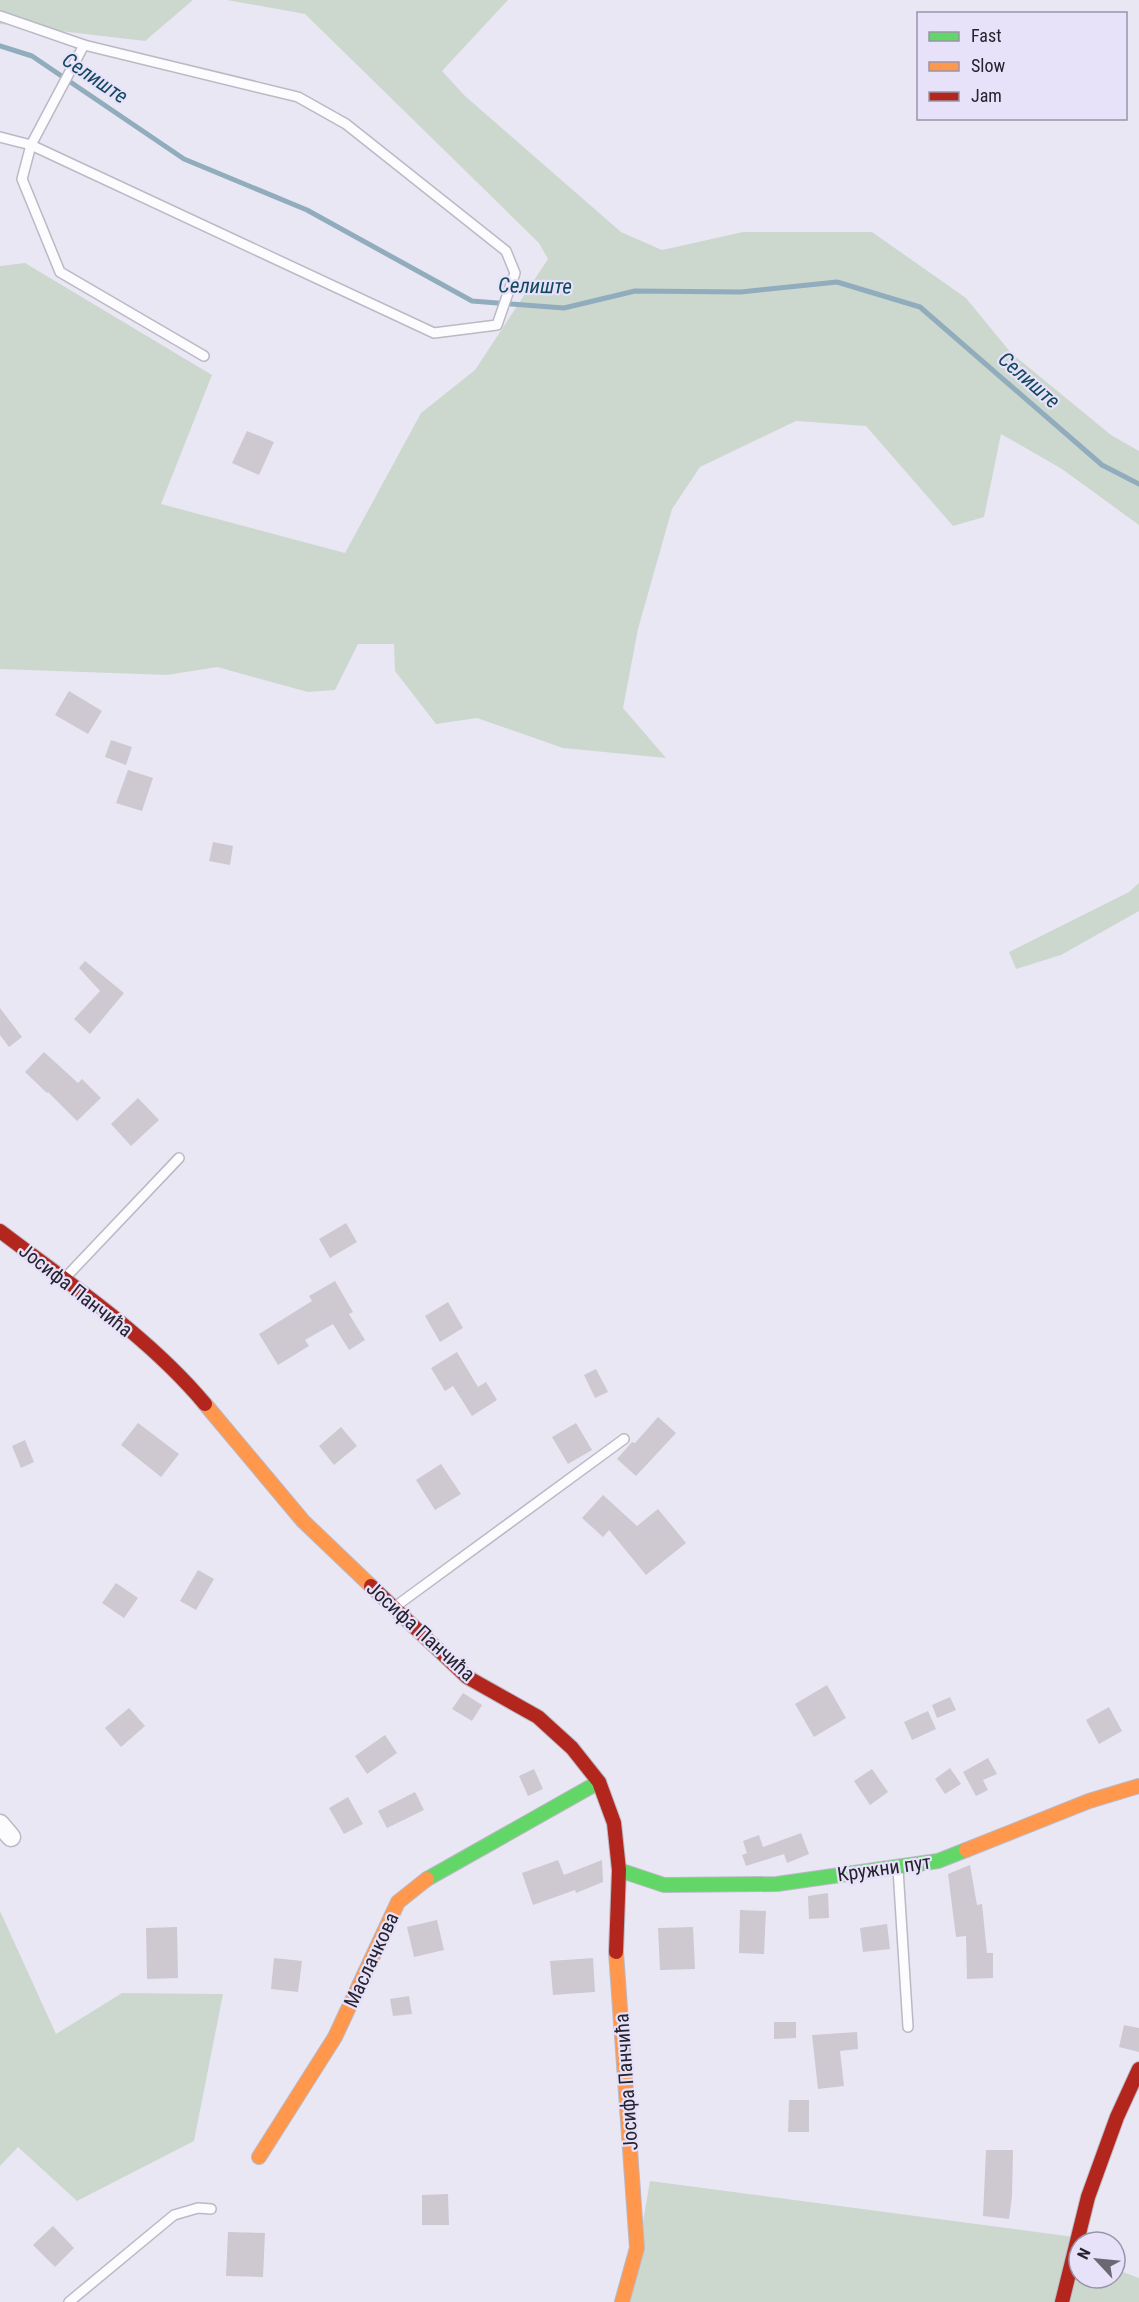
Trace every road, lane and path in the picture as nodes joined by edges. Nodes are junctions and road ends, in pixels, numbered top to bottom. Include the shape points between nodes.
1 (0, 16) edge
2 (84, 45) junction
3 (0, 138) edge
4 (31, 145) junction
5 (204, 356) dead end
6 (179, 1158) dead end
7 (0, 1231) edge
8 (63, 1280) junction
9 (624, 1439) dead end
10 (394, 1607) junction
11 (599, 1782) junction
12 (1139, 1786) edge
13 (898, 1866) junction
14 (619, 1870) junction
15 (908, 2027) dead end
16 (1139, 2069) edge
17 (259, 2157) dead end
18 (211, 2209) dead end
19 (69, 2302) edge
20 (622, 2302) edge
21 (1062, 2302) edge

1 - 2 lane
2 - 4 lane
2 - 4 lane via 298,97 346,124 506,251 515,273 497,325 434,333
3 - 4 lane
4 - 5 lane via 22,179 60,272
6 - 8 lane
7 - 8 street, Јосифа Панчића
8 - 10 street, Јосифа Панчића via 122,1324 190,1386 303,1521
9 - 10 lane
10 - 11 street, Јосифа Панчића via 467,1677 538,1717 572,1748
11 - 14 street, Јосифа Панчића via 614,1823
11 - 17 street, Маслачкова via 421,1883 398,1902 335,2037
12 - 13 street, Кружни пут via 1089,1801 938,1861
13 - 14 street, Кружни пут via 777,1884 664,1885
13 - 15 lane
14 - 20 street, Јосифа Панчића via 616,1953 637,2248
16 - 21 street via 1088,2197
18 - 19 lane via 198,2208 174,2215

